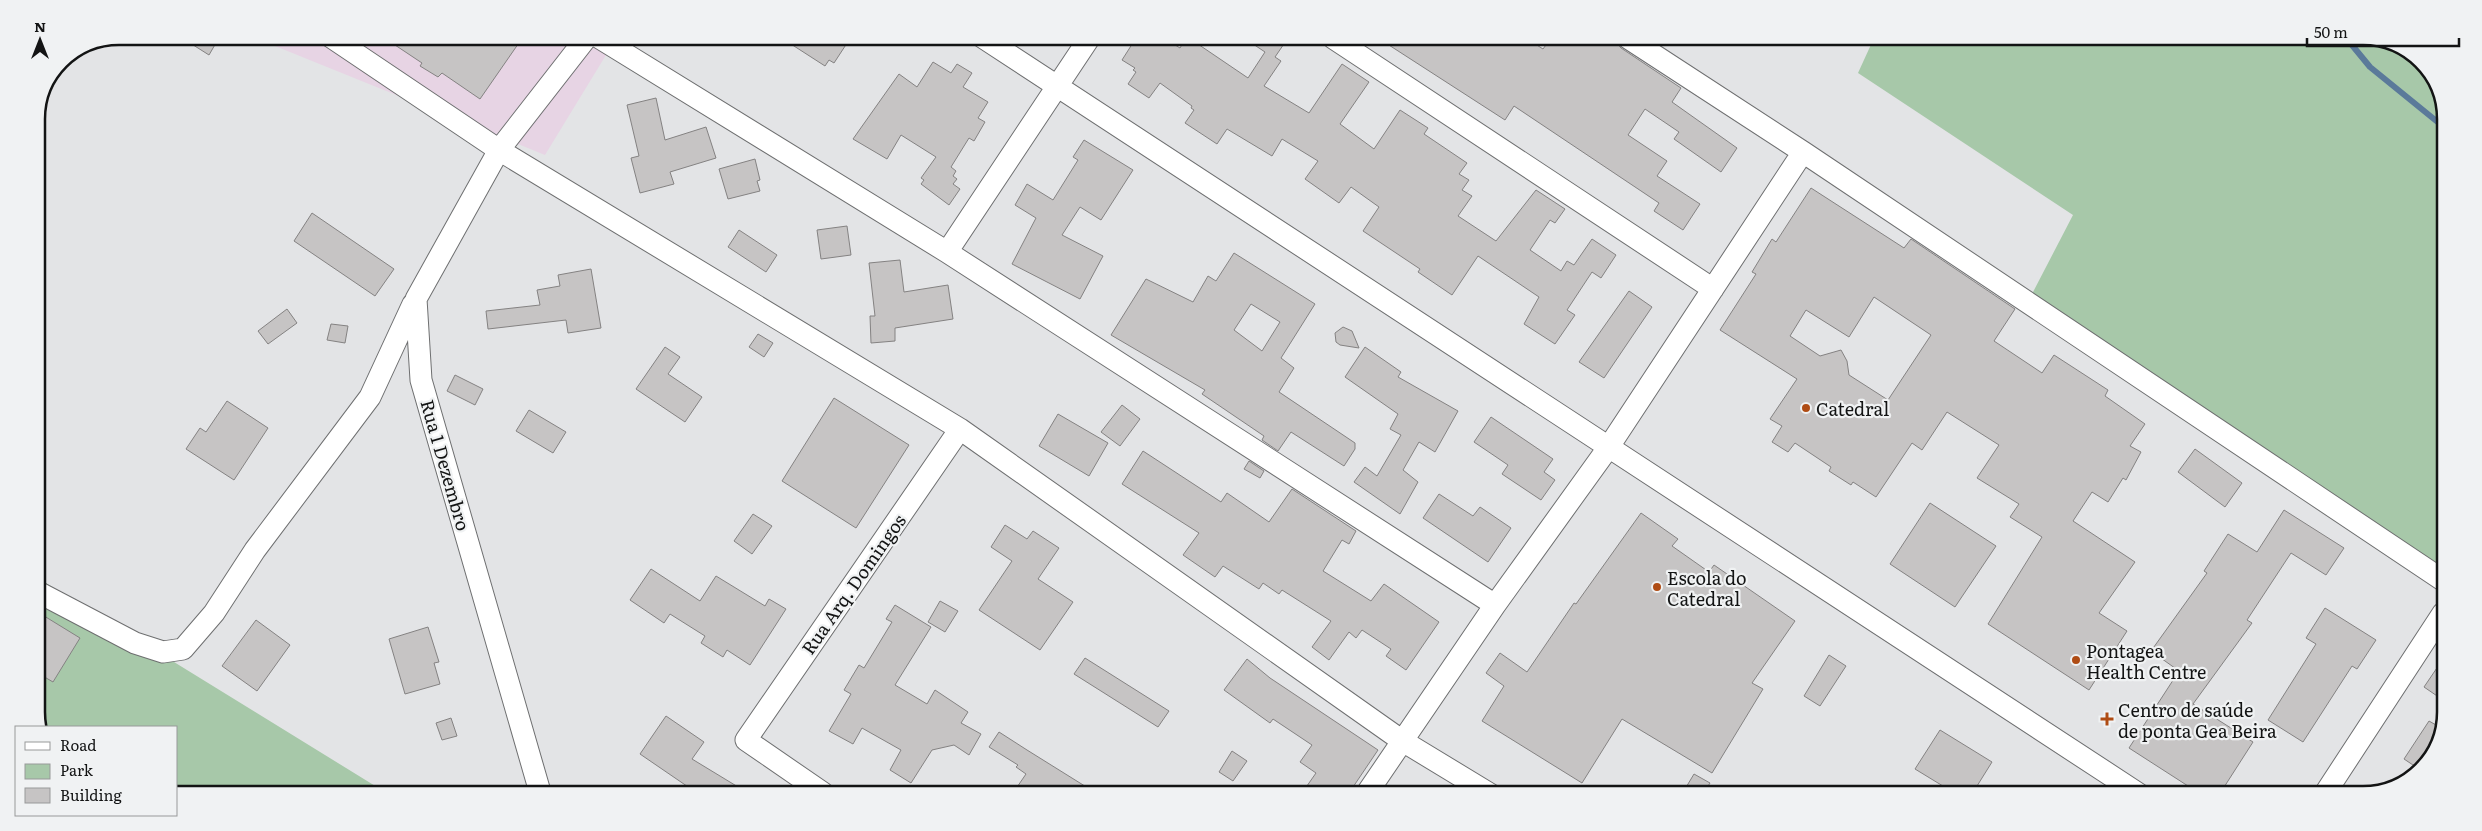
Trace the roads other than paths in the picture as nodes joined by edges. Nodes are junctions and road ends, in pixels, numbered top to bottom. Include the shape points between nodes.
1 (344, 45) edge
2 (581, 45) edge
3 (611, 45) edge
4 (995, 45) edge
5 (1085, 45) edge
6 (1343, 45) edge
7 (1639, 45) edge
8 (1059, 86) junction
9 (499, 150) junction
10 (1804, 152) junction
11 (947, 252) junction
12 (1713, 289) junction
13 (416, 299) junction
14 (960, 429) junction
15 (1608, 448) junction
16 (2437, 576) edge
17 (45, 596) edge
18 (1495, 605) junction
19 (2437, 622) edge
20 (1401, 740) junction
21 (538, 786) edge
22 (813, 786) edge
23 (1372, 786) edge
24 (1477, 786) edge
25 (2127, 786) edge
26 (2330, 786) edge

1 - 9 street
2 - 9 street
3 - 11 street
4 - 8 street
5 - 8 street
6 - 12 street
7 - 10 street
8 - 11 street
8 - 15 street
9 - 13 street
9 - 14 street
10 - 12 street
10 - 16 street
11 - 18 street
12 - 15 street
13 - 17 street via 370,397 255,550 214,613 182,649 163,652 135,643
13 - 21 street, Rua 1 Dezembro via 421,380
14 - 20 street
14 - 22 street, Rua Arq. Domingos via 746,740
15 - 18 street
15 - 25 street
18 - 20 street
19 - 26 street
20 - 23 street
20 - 24 street

